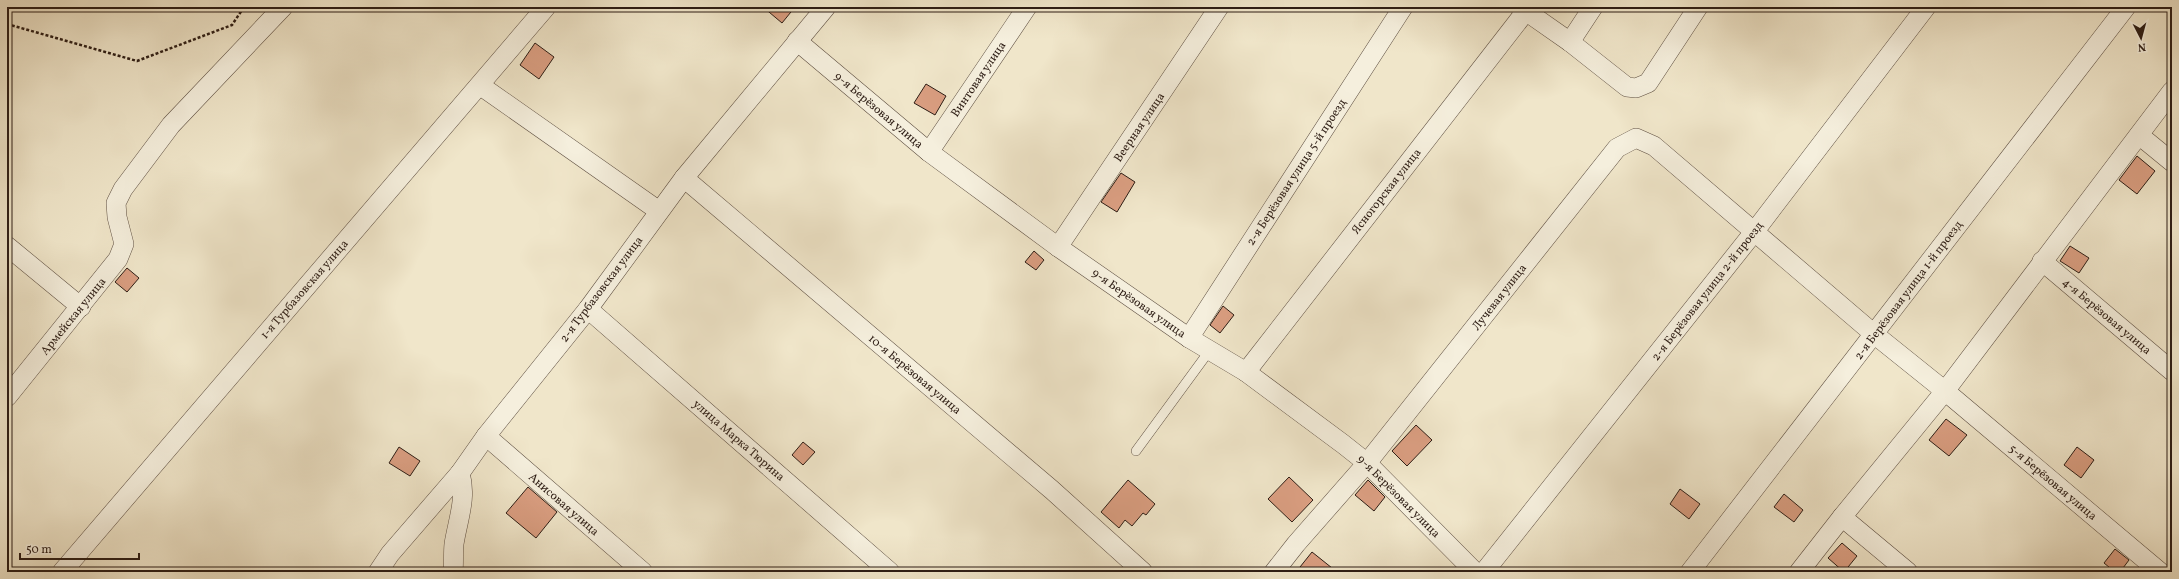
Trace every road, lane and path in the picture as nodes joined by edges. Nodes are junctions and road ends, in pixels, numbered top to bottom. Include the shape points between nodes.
1 (244, 7) edge
2 (283, 7) edge
3 (546, 7) edge
4 (826, 7) edge
5 (1027, 7) edge
6 (1219, 7) edge
7 (1403, 7) edge
8 (1593, 7) edge
9 (1698, 7) edge
10 (1926, 7) edge
11 (2126, 7) edge
12 (1523, 9) edge
13 (7, 24) edge
14 (797, 41) junction
15 (1570, 42) junction
16 (481, 86) junction
17 (2172, 91) edge
18 (2139, 135) junction
19 (1636, 138) joint
20 (929, 152) junction
21 (2172, 162) edge
22 (684, 178) junction
23 (659, 211) junction
24 (1754, 232) junction
25 (7, 246) edge
26 (1058, 247) junction
27 (2042, 262) junction
28 (81, 307) junction
29 (588, 309) junction
30 (1874, 334) junction
31 (1189, 338) junction
32 (1210, 350) junction
33 (2172, 371) edge
34 (1246, 372) junction
35 (1945, 391) junction
36 (7, 397) edge
37 (486, 436) junction
38 (1136, 451) dead end
39 (1367, 463) junction
40 (460, 473) junction
41 (1842, 517) junction
42 (62, 572) edge
43 (378, 572) edge
44 (453, 572) edge
45 (643, 572) edge
46 (890, 572) edge
47 (1143, 572) edge
48 (1274, 572) edge
49 (1475, 572) edge
50 (1484, 572) edge
51 (1690, 572) edge
52 (1799, 572) edge
53 (1908, 572) edge
54 (2160, 572) edge

1 - 13 path via 232,25 137,61
2 - 28 street, Армейская улица via 171,125 123,189 116,203 124,244 118,259
3 - 16 street, 1-я Турбазовская улица
4 - 14 street, 2-я Турбазовская улица
5 - 20 street, Винтовая улица
6 - 26 street, Веерная улица
7 - 31 street, 2-я Берёзовая улица 5-й проезд
8 - 15 street
9 - 15 street via 1648,82 1636,88 1627,87
10 - 24 street, 2-я Берёзовая улица 2-й проезд
11 - 30 street, 2-я Берёзовая улица 1-й проезд
12 - 15 street
12 - 34 street, Ясногорская улица
14 - 20 street, 9-я Берёзовая улица
14 - 22 street, 2-я Турбазовская улица
16 - 23 street
16 - 42 street, 1-я Турбазовская улица
17 - 18 street
18 - 21 street
18 - 27 street
19 - 24 street, 5-я Берёзовая улица via 1654,146
19 - 39 street, Лучевая улица via 1617,148
20 - 26 street, 9-я Берёзовая улица
22 - 23 street, 2-я Турбазовская улица
22 - 47 street, 10-я Берёзовая улица via 1052,490
23 - 29 street, 2-я Турбазовская улица
24 - 30 street, 5-я Берёзовая улица
24 - 50 street, 2-я Берёзовая улица 2-й проезд
25 - 28 street
26 - 31 street, 9-я Берёзовая улица
27 - 33 street, 4-я Берёзовая улица
27 - 35 street
28 - 36 street, Армейская улица
29 - 37 street, 2-я Турбазовская улица
29 - 46 street, улица Марка Тюрина
30 - 35 street, 5-я Берёзовая улица
30 - 51 street, 2-я Берёзовая улица 1-й проезд
31 - 32 street, 9-я Берёзовая улица
32 - 34 street, 9-я Берёзовая улица
32 - 38 lane
34 - 39 street, 9-я Берёзовая улица
35 - 41 street
35 - 54 street, 5-я Берёзовая улица
37 - 40 street, 2-я Турбазовская улица
37 - 45 street, Анисовая улица
39 - 48 street, Лучевая улица
39 - 49 street, 9-я Берёзовая улица
40 - 43 street, 2-я Турбазовская улица via 390,554
40 - 44 street via 464,499 454,544
41 - 52 street
41 - 53 street

